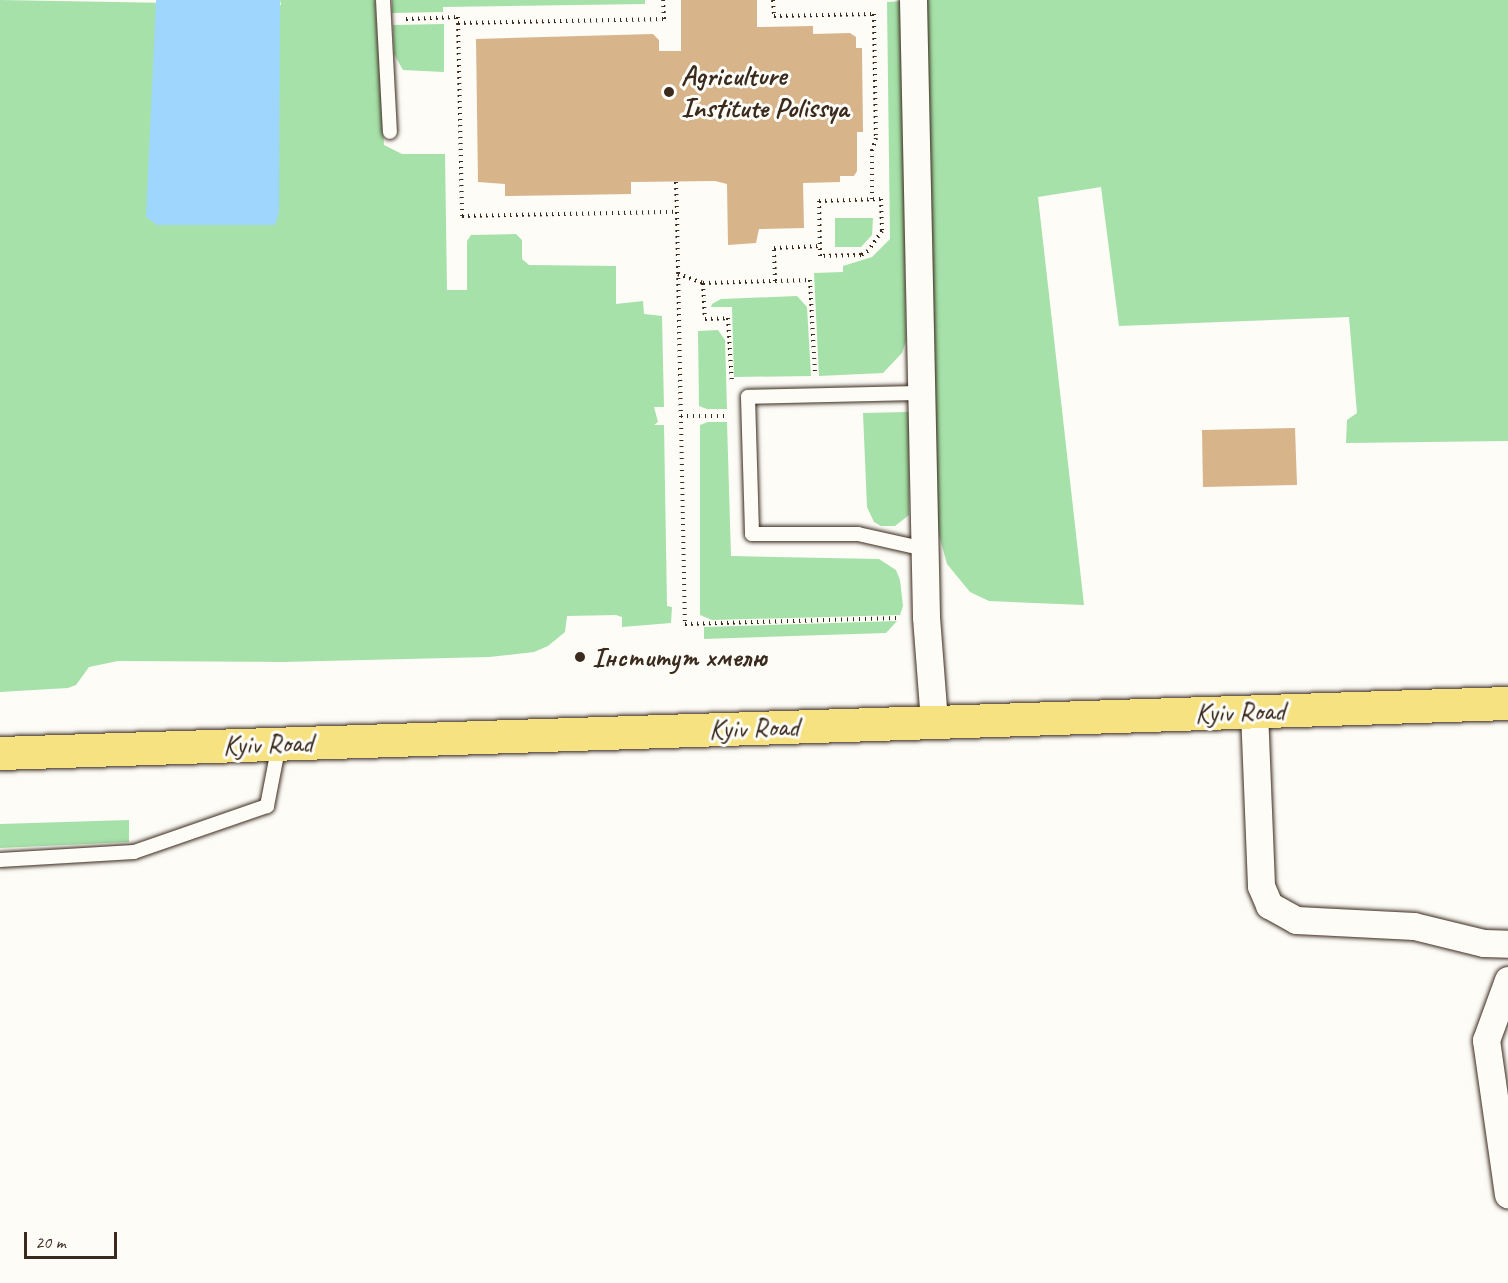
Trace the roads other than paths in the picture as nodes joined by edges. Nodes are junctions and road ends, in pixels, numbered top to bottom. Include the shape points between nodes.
1 (383, 0) edge
2 (913, 0) edge
3 (390, 132) dead end
4 (921, 393) junction
5 (925, 549) junction
6 (1507, 698) edge
7 (1254, 711) junction
8 (934, 722) junction
9 (279, 744) junction
10 (0, 753) edge
11 (0, 860) edge
12 (1508, 944) edge
13 (1508, 980) edge
14 (1508, 1194) edge

1 - 3 lane
2 - 4 street
4 - 5 street
4 - 5 lane via 748,397 752,534 858,534
5 - 8 street
6 - 7 main road, Kyiv Road
7 - 8 main road, Kyiv Road
7 - 12 street via 1261,886 1269,905 1296,920 1414,926 1484,943
8 - 9 main road, Kyiv Road
9 - 10 main road, Kyiv Road
9 - 11 lane via 267,806 134,852
13 - 14 street via 1486,1040

